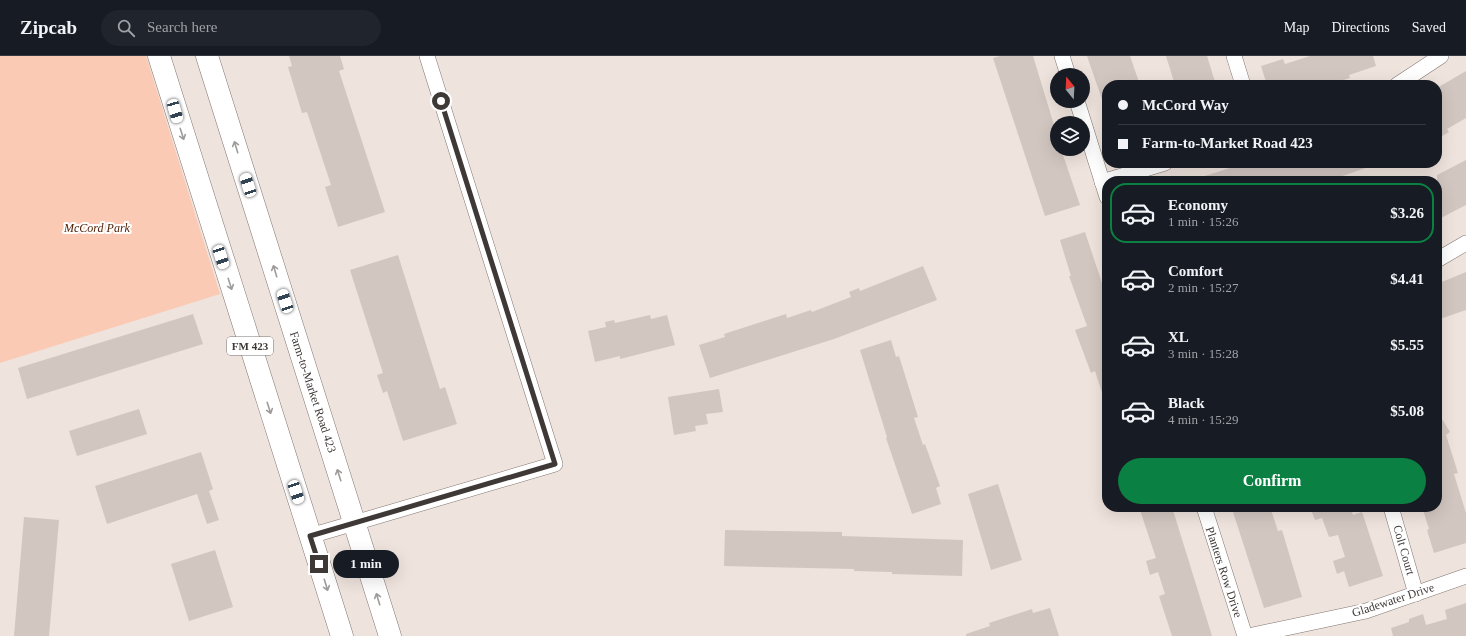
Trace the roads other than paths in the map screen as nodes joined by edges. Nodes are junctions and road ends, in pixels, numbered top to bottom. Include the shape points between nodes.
1 (159, 56) edge
2 (207, 56) edge
3 (427, 56) edge
4 (1062, 56) edge
5 (1234, 56) edge
6 (1441, 56) edge
7 (1066, 68) edge
8 (1241, 80) edge
9 (1405, 80) edge
10 (1078, 108) edge
11 (1148, 168) edge
12 (1122, 176) edge
13 (1102, 182) edge
14 (1466, 243) edge
15 (1442, 257) edge
16 (1206, 512) edge
17 (1392, 512) edge
18 (354, 523) junction
19 (310, 536) junction
20 (1466, 576) edge
21 (1416, 594) junction
22 (342, 636) edge
23 (390, 636) edge
24 (1245, 636) edge
25 (1248, 636) edge

1 -> 19 main road, FM 423
18 -> 2 main road, Farm-to-Market Road 423
3 - 18 street via 555,464
4 - 7 street
5 - 8 street
6 - 9 street
10 - 13 street
11 - 12 street
14 - 15 street
16 - 24 street, Planters Row Drive
17 - 21 street, Colt Court
18 - 19 street
23 -> 18 main road, Farm-to-Market Road 423
19 -> 22 main road, FM 423
20 - 21 street, Gladewater Drive
21 - 25 street, Gladewater Drive via 1366,611

